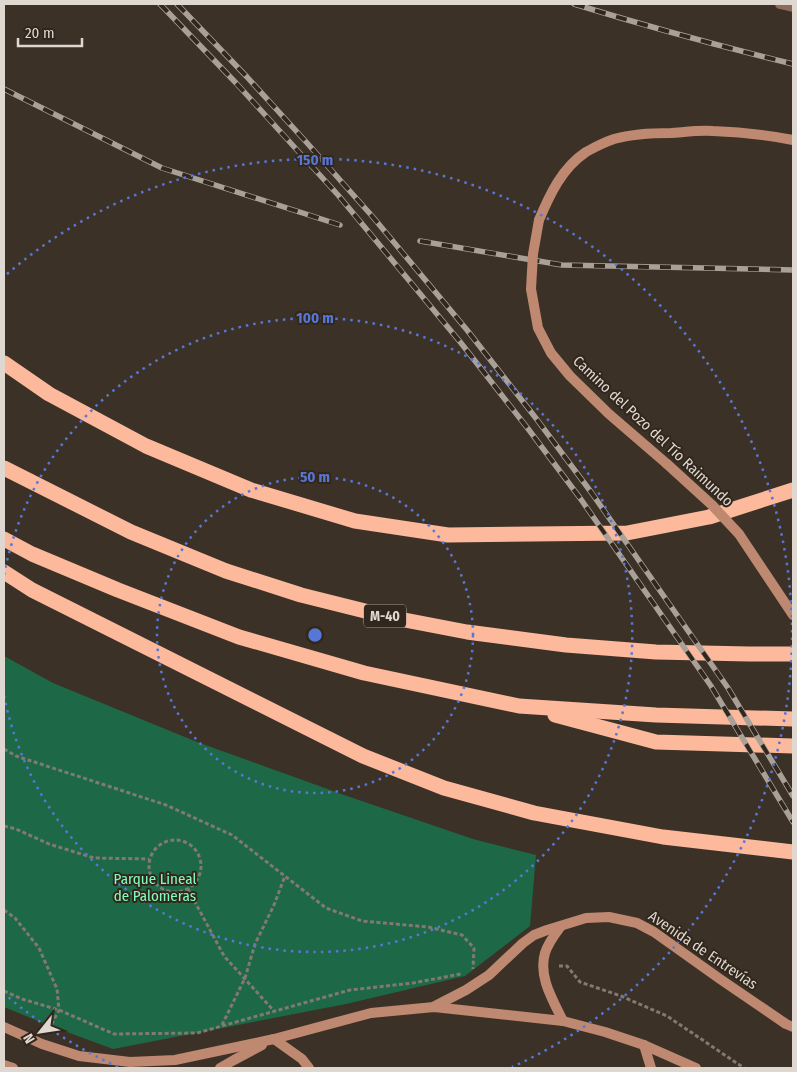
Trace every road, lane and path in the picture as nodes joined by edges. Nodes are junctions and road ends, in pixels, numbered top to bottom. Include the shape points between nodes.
1 (780, 4) edge
2 (793, 7) edge
3 (793, 140) edge
4 (4, 363) edge
5 (4, 468) edge
6 (793, 490) edge
7 (4, 539) edge
8 (4, 572) edge
9 (793, 615) edge
10 (793, 654) edge
11 (519, 706) junction
12 (793, 719) edge
13 (793, 746) edge
14 (4, 750) edge
15 (4, 826) edge
16 (793, 852) edge
17 (149, 859) junction
18 (285, 876) junction
19 (188, 889) junction
20 (4, 910) edge
21 (561, 926) junction
22 (472, 972) dead end
23 (244, 978) junction
24 (4, 991) edge
25 (434, 1006) junction
26 (59, 1010) junction
27 (274, 1011) dead end
28 (563, 1021) junction
29 (222, 1026) dead end
30 (4, 1027) edge
31 (793, 1027) edge
32 (46, 1037) dead end
33 (274, 1039) junction
34 (644, 1045) junction
35 (4, 1065) edge
36 (13, 1068) edge
37 (220, 1068) edge
38 (309, 1068) edge
39 (651, 1068) edge
40 (696, 1068) edge

1 - 2 lane
3 - 9 main road, Camino del Pozo del Tío Raimundo, bridge via 712,131 650,134 600,144 572,163 548,198 539,220 531,288 538,328 551,353 603,408 712,505 739,534
4 - 6 highway via 49,394 146,446 250,490 354,521 448,535 627,533 709,517
5 - 10 highway, M-40 via 131,532 226,571 301,595 389,617 467,632 566,645 656,652
7 - 11 highway via 118,590 239,637 364,673
8 - 16 highway via 32,590 362,756 444,788 534,813 663,837
11 - 12 highway
11 - 13 highway via 656,742
14 - 18 path via 166,805 232,835
15 - 17 path via 94,858
17 - 19 path via 150,877 162,889 180,892
17 - 19 path via 158,845 166,841 183,841 191,845 200,859 201,868 199,876
18 - 22 path via 326,908 362,921 428,927 462,934 474,948
18 - 23 path
19 - 23 path via 224,956
20 - 26 path via 15,918 39,948 57,989
21 - 25 main road, Avenida de Entrevías via 534,935 489,975
21 - 28 main road via 545,952 543,965 544,978
21 - 31 main road, Avenida de Entrevías via 586,918 609,917 636,923
23 - 27 path
23 - 29 path
24 - 26 path
25 - 28 main road
25 - 33 main road via 371,1013
26 - 32 path
28 - 34 main road
30 - 33 main road via 79,1056 130,1062 176,1060
33 - 37 main road
33 - 38 main road
34 - 39 main road
34 - 40 main road
35 - 36 main road

